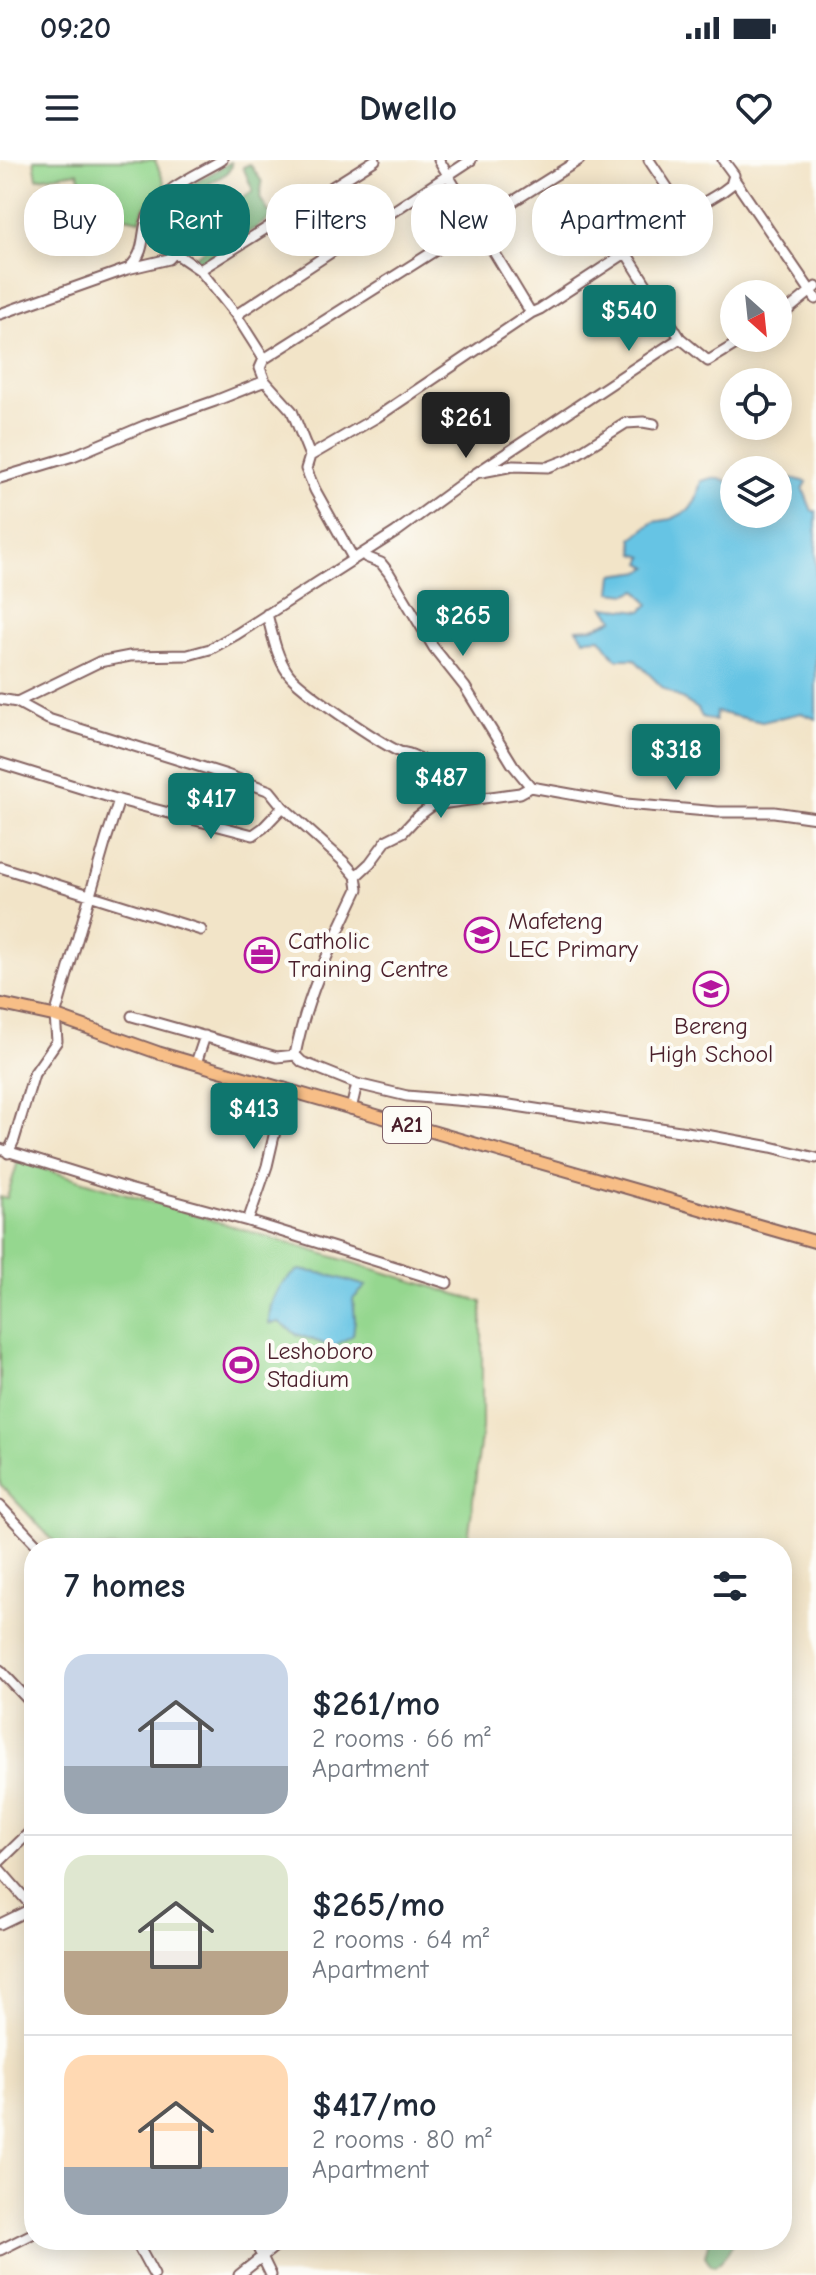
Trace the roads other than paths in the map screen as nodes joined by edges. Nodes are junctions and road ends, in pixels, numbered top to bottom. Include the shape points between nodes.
1 (222, 160) edge
2 (375, 160) edge
3 (439, 160) edge
4 (471, 160) edge
5 (579, 160) edge
6 (649, 160) edge
7 (723, 160) edge
8 (449, 175) junction
9 (734, 179) junction
10 (182, 184) edge
11 (454, 184) edge
12 (665, 184) edge
13 (713, 197) edge
14 (516, 200) edge
15 (140, 254) edge
16 (146, 256) edge
17 (172, 256) edge
18 (179, 256) edge
19 (427, 256) edge
20 (496, 256) edge
21 (621, 256) edge
22 (628, 256) edge
23 (158, 262) junction
24 (127, 269) junction
25 (200, 270) junction
26 (814, 292) edge
27 (792, 308) edge
28 (531, 313) junction
29 (0, 314) edge
30 (236, 315) junction
31 (680, 338) junction
32 (723, 352) edge
33 (264, 359) junction
34 (265, 381) junction
35 (654, 424) dead end
36 (310, 456) junction
37 (475, 474) junction
38 (0, 478) edge
39 (365, 553) junction
40 (353, 558) junction
41 (267, 614) junction
42 (0, 699) edge
43 (17, 702) junction
44 (0, 763) edge
45 (531, 787) junction
46 (472, 799) junction
47 (119, 800) junction
48 (283, 807) junction
49 (816, 818) edge
50 (0, 867) edge
51 (356, 876) junction
52 (89, 896) junction
53 (201, 930) dead end
54 (0, 1004) edge
55 (55, 1016) junction
56 (132, 1016) dead end
57 (205, 1036) junction
58 (295, 1055) junction
59 (196, 1063) junction
60 (357, 1084) junction
61 (285, 1088) junction
62 (351, 1109) junction
63 (4, 1151) edge
64 (816, 1158) edge
65 (248, 1221) junction
66 (816, 1242) edge
67 (447, 1283) dead end
68 (0, 1506) edge
69 (30, 1538) edge
70 (0, 1670) edge
71 (24, 1695) edge
72 (24, 1838) edge
73 (0, 1861) edge
74 (0, 1870) edge
75 (24, 1897) edge
76 (24, 1913) edge
77 (0, 1924) edge
78 (24, 2238) edge
79 (0, 2250) edge
80 (140, 2250) edge
81 (259, 2250) edge
82 (271, 2250) edge
83 (263, 2257) junction
84 (154, 2275) edge
85 (239, 2275) edge
86 (271, 2275) edge

1 - 10 street
2 - 25 street
3 - 8 street
4 - 8 street
5 - 14 street
6 - 12 street
7 - 9 street
8 - 11 street
8 - 30 street
9 - 13 street
9 - 26 street
15 - 24 street
16 - 23 street
17 - 23 street
18 - 25 street
19 - 33 street
20 - 28 street
21 - 28 street
22 - 31 street
23 - 24 street
24 - 29 street
25 - 30 street
26 - 27 street
28 - 36 street
30 - 33 street
31 - 32 street via 708,361
31 - 37 street
33 - 34 street via 260,368
34 - 36 street via 292,411
34 - 38 street via 73,456
35 - 37 street via 626,423 548,467 501,467
36 - 40 street via 306,469
37 - 39 street
39 - 40 street
39 - 45 street via 389,573
40 - 41 street
41 - 43 street via 210,649 99,662
41 - 46 street via 289,675
42 - 43 street
43 - 48 street via 48,719 270,791
44 - 47 street
45 - 46 street
45 - 49 street via 626,804
46 - 51 street via 433,805 387,840
47 - 48 street via 253,835
47 - 52 street
48 - 51 street
50 - 52 street
51 - 58 street via 358,889 319,970
52 - 53 street
52 - 55 street
54 - 55 main road, A21
55 - 59 main road, A21
55 - 63 street via 57,1041 34,1074 14,1140
56 - 57 street
57 - 58 street via 277,1057
57 - 59 street
58 - 60 street
59 - 61 main road, A21
60 - 62 street
60 - 64 street via 407,1096 503,1104 706,1135
61 - 62 main road, A21
61 - 65 street
62 - 66 main road, A21
63 - 65 street
65 - 67 street
68 - 69 street
70 - 71 street
72 - 73 street
74 - 75 street
76 - 77 street
78 - 79 street
80 - 84 street
81 - 83 street
82 - 83 street
83 - 85 street
83 - 86 street

